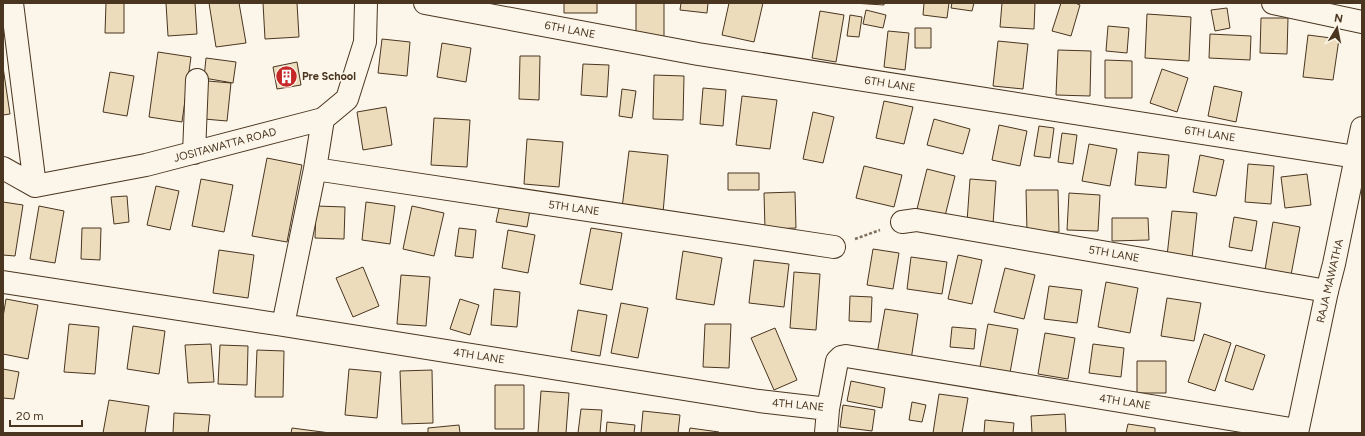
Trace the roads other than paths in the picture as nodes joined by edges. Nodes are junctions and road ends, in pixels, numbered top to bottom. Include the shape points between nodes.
1 (12, 3) edge
2 (366, 3) edge
3 (425, 3) edge
4 (1273, 3) edge
5 (1362, 22) edge
6 (197, 80) dead end
7 (323, 118) junction
8 (1362, 128) edge
9 (194, 153) junction
10 (1356, 157) junction
11 (3, 168) edge
12 (315, 169) junction
13 (35, 186) junction
14 (902, 222) road end
15 (834, 247) road end
16 (3, 282) edge
17 (1327, 291) junction
18 (283, 325) junction
19 (828, 409) junction
20 (1297, 432) edge
21 (826, 433) edge

1 - 13 street
2 - 7 street, JOSITAWATTA ROAD via 365,42 347,99
3 - 10 street, 6TH LANE via 706,55
4 - 5 street
6 - 9 street
7 - 9 street, JOSITAWATTA ROAD
7 - 12 street
8 - 10 street, RAJA MAWATHA
9 - 13 street, JOSITAWATTA ROAD via 146,166
10 - 17 street, RAJA MAWATHA
11 - 13 street
12 - 15 street, 5TH LANE
12 - 18 street
14 - 17 street, 5TH LANE via 916,220
16 - 18 street, 4TH LANE
17 - 20 street, RAJA MAWATHA
18 - 19 street, 4TH LANE via 759,401
19 - 20 street, 4TH LANE via 837,361 846,356
19 - 21 street

